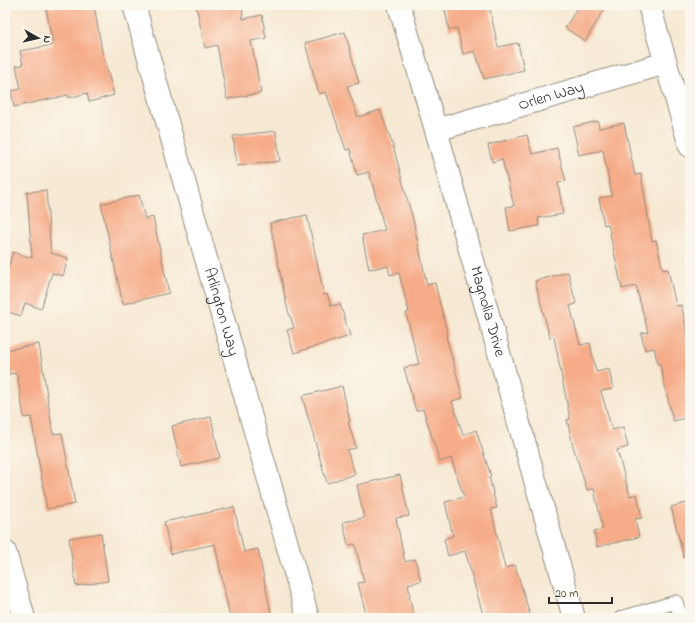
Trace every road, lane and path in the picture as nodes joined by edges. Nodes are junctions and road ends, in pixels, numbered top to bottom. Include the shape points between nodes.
1 (134, 5) edge
2 (399, 5) edge
3 (649, 5) edge
4 (666, 63) junction
5 (436, 130) junction
6 (690, 146) edge
7 (5, 552) edge
8 (24, 618) edge
9 (308, 618) edge
10 (574, 618) edge
11 (621, 618) edge
12 (681, 618) edge

1 - 9 street, Arlington Way
2 - 5 street, Magnolia Drive
3 - 4 street
4 - 5 street, Orlen Way
4 - 6 street
5 - 10 street, Magnolia Drive
7 - 8 street
11 - 12 lane via 676,602

